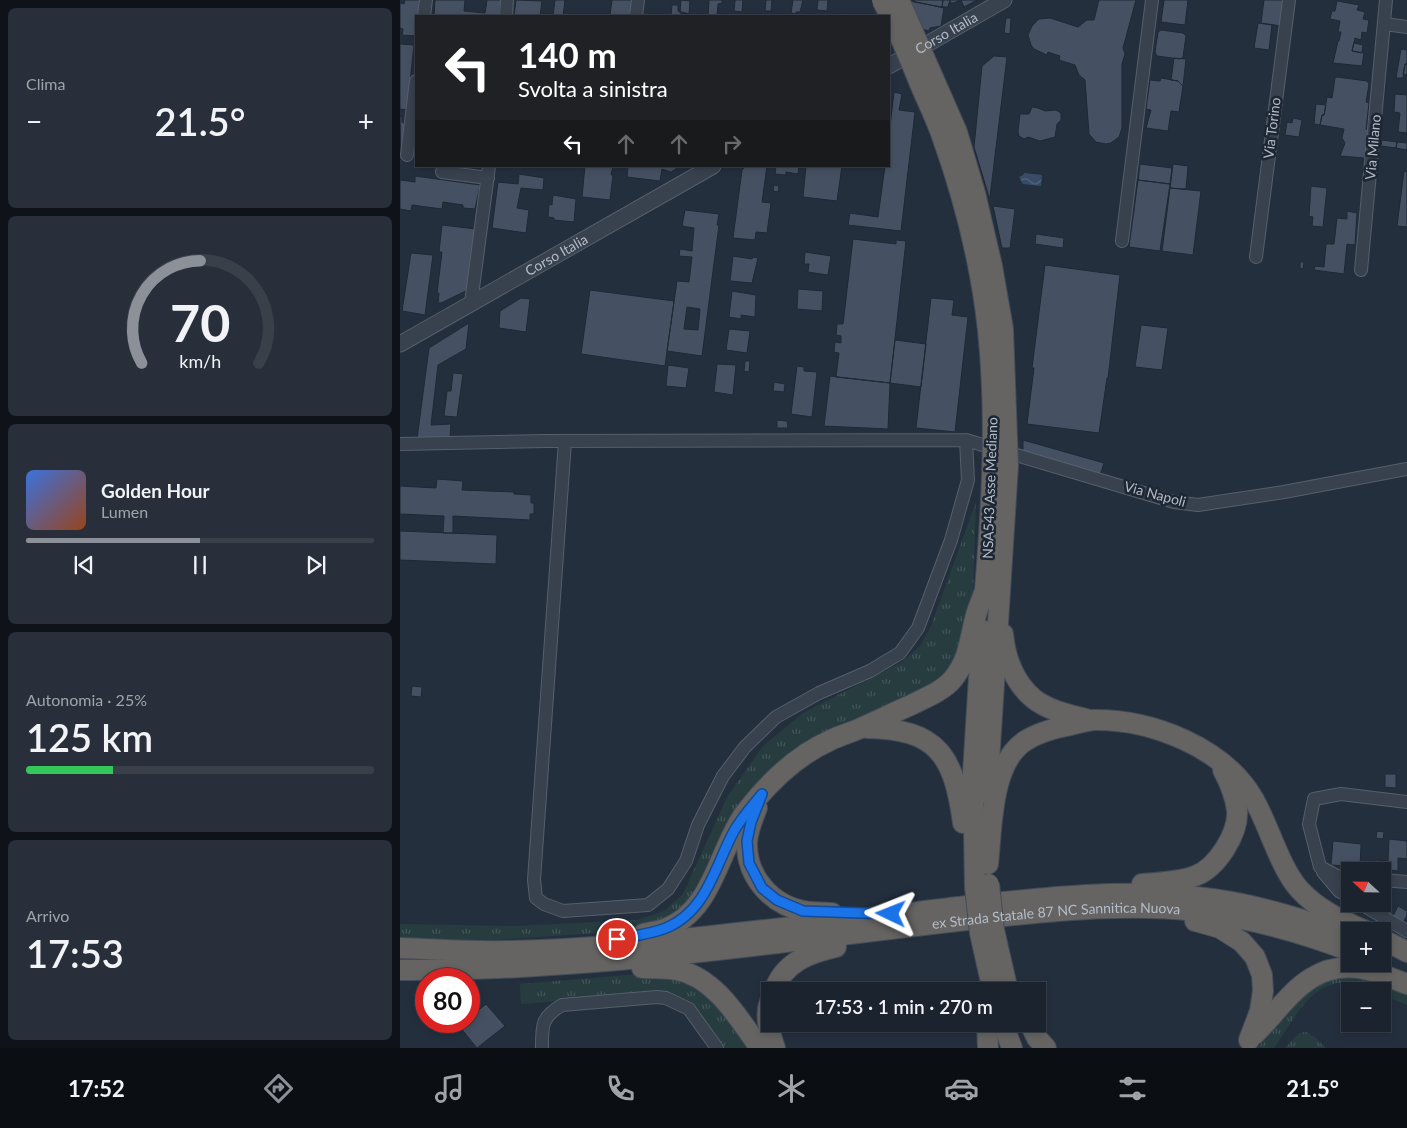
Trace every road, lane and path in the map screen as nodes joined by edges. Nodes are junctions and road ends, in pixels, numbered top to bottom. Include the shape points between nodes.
1 (426, 0) edge
2 (507, 0) edge
3 (638, 0) edge
4 (882, 0) edge
5 (899, 0) edge
6 (1004, 0) edge
7 (1152, 0) edge
8 (1289, 0) edge
9 (1386, 0) edge
10 (424, 15) edge
11 (506, 15) edge
12 (636, 15) edge
13 (890, 15) edge
14 (890, 15) edge
15 (1385, 24) junction
16 (1407, 27) edge
17 (890, 65) edge
18 (415, 89) edge
19 (407, 155) dead end
20 (711, 167) edge
21 (442, 172) dead end
22 (488, 172) edge
23 (1122, 241) dead end
24 (1256, 256) dead end
25 (1361, 270) dead end
26 (471, 303) junction
27 (400, 344) edge
28 (966, 440) junction
29 (565, 441) junction
30 (400, 444) edge
31 (1407, 469) edge
32 (993, 590) junction
33 (1091, 720) junction
34 (862, 728) junction
35 (1219, 762) junction
36 (762, 794) junction
37 (1407, 802) edge
38 (988, 864) junction
39 (1320, 867) junction
40 (1341, 876) edge
41 (1391, 881) edge
42 (1407, 882) edge
43 (982, 886) junction
44 (1341, 892) edge
45 (1088, 894) junction
46 (1145, 908) junction
47 (1375, 912) edge
48 (892, 922) junction
49 (1345, 922) edge
50 (1407, 931) edge
51 (987, 932) junction
52 (1341, 933) edge
53 (1391, 944) edge
54 (400, 948) edge
55 (584, 948) junction
56 (1341, 948) edge
57 (1407, 952) edge
58 (1391, 953) edge
59 (504, 959) junction
60 (1407, 960) edge
61 (1000, 962) junction
62 (1391, 969) edge
63 (400, 972) edge
64 (1407, 977) edge
65 (778, 982) edge
66 (981, 982) edge
67 (992, 982) edge
68 (1006, 982) edge
69 (1010, 982) edge
70 (1407, 984) edge
71 (770, 1032) edge
72 (987, 1032) edge
73 (1006, 1032) edge
74 (1021, 1032) edge
75 (1034, 1032) edge
76 (1244, 1044) edge
77 (542, 1048) edge
78 (717, 1048) edge
79 (760, 1048) edge
80 (775, 1048) edge
81 (988, 1048) edge
82 (1012, 1048) edge
83 (1027, 1048) edge
84 (1046, 1048) edge

1 - 10 street
2 - 11 street
3 - 12 street
4 - 13 highway, NSA543 Asse Mediano, bridge
5 - 32 highway, NSA543 Asse Mediano, bridge via 957,132 992,266 1003,330 1008,465
6 - 17 street, Corso Italia
7 - 23 street
8 - 24 street, Via Torino
9 - 15 street, Via Milano
14 - 32 highway, NSA543 Asse Mediano, bridge via 943,138 978,269 988,330 992,396 990,522
15 - 16 street
15 - 25 street, Via Milano
18 - 19 street
20 - 26 street, Corso Italia
21 - 22 street
22 - 26 street
26 - 27 street, Corso Italia
28 - 29 street, Via Napoli
28 - 29 street via 968,480 951,540 918,628 900,653 776,717 745,747 723,776 698,825 686,861 668,889 648,905 563,912 536,898 534,880
28 - 31 street, Via Napoli via 1174,502 1198,504
29 - 30 street, Via Napoli
32 - 33 highway via 1010,665 1019,684 1035,700
32 - 34 highway via 975,619 970,646 952,680 939,691
32 - 38 highway, NSA543 Asse Mediano
32 - 43 highway, NSA543 Asse Mediano via 973,773 972,820
33 - 35 highway via 1124,722 1169,733 1210,753
33 - 38 highway via 1041,733 1024,742 1010,756 1000,775 995,796
34 - 36 highway via 830,740 800,758 778,775
34 - 43 highway via 891,728 913,734 935,746 950,767 966,849
35 - 45 highway via 1232,788 1237,813 1226,850 1212,865 1196,876
35 - 49 highway via 1240,778 1253,797 1298,888 1316,906
36 - 48 highway via 747,841 749,863 762,888 777,900 803,911
36 - 55 highway via 745,813 700,901 684,918 666,928
37 - 39 street via 1341,794 1314,799 1309,824
38 - 43 highway, NSA543 Asse Mediano
39 - 40 street
39 - 44 street
41 - 42 street
43 - 51 highway, NSA543 Asse Mediano, bridge
45 - 48 highway, ex Strada Statale 87 NC Sannitica Nuova
45 - 52 highway, ex Strada Statale 87 NC Sannitica Nuova via 1150,893 1236,902 1277,911
46 - 48 highway, ex Strada Statale 87 NC Sannitica Nuova
46 - 56 highway, ex Strada Statale 87 NC Sannitica Nuova via 1233,917 1272,925
46 - 76 highway via 1220,928 1242,942 1255,957 1262,974 1263,991 1260,1012
47 - 50 street
48 - 55 highway, ex Strada Statale 87 NC Sannitica Nuova
48 - 59 highway, ex Strada Statale 87 NC Sannitica Nuova via 656,956
48 - 65 highway via 860,941 810,953 790,966
51 - 61 highway, NSA543 Asse Mediano
51 - 66 highway via 979,961
51 - 67 highway, NSA543 Asse Mediano
53 - 57 highway
54 - 59 highway
55 - 59 highway, ex Strada Statale 87 NC Sannitica Nuova
58 - 60 highway
59 - 63 highway, ex Strada Statale 87 NC Sannitica Nuova
59 - 79 highway via 558,971 679,970 699,979 718,994
61 - 68 highway, NSA543 Asse Mediano
61 - 69 highway
62 - 64 highway
70 - 76 highway via 1364,969 1342,967 1320,973 1301,984
71 - 80 highway
72 - 81 highway
73 - 82 highway
74 - 83 highway
75 - 84 highway
77 - 78 street via 545,1019 562,1005 657,997 689,1009

